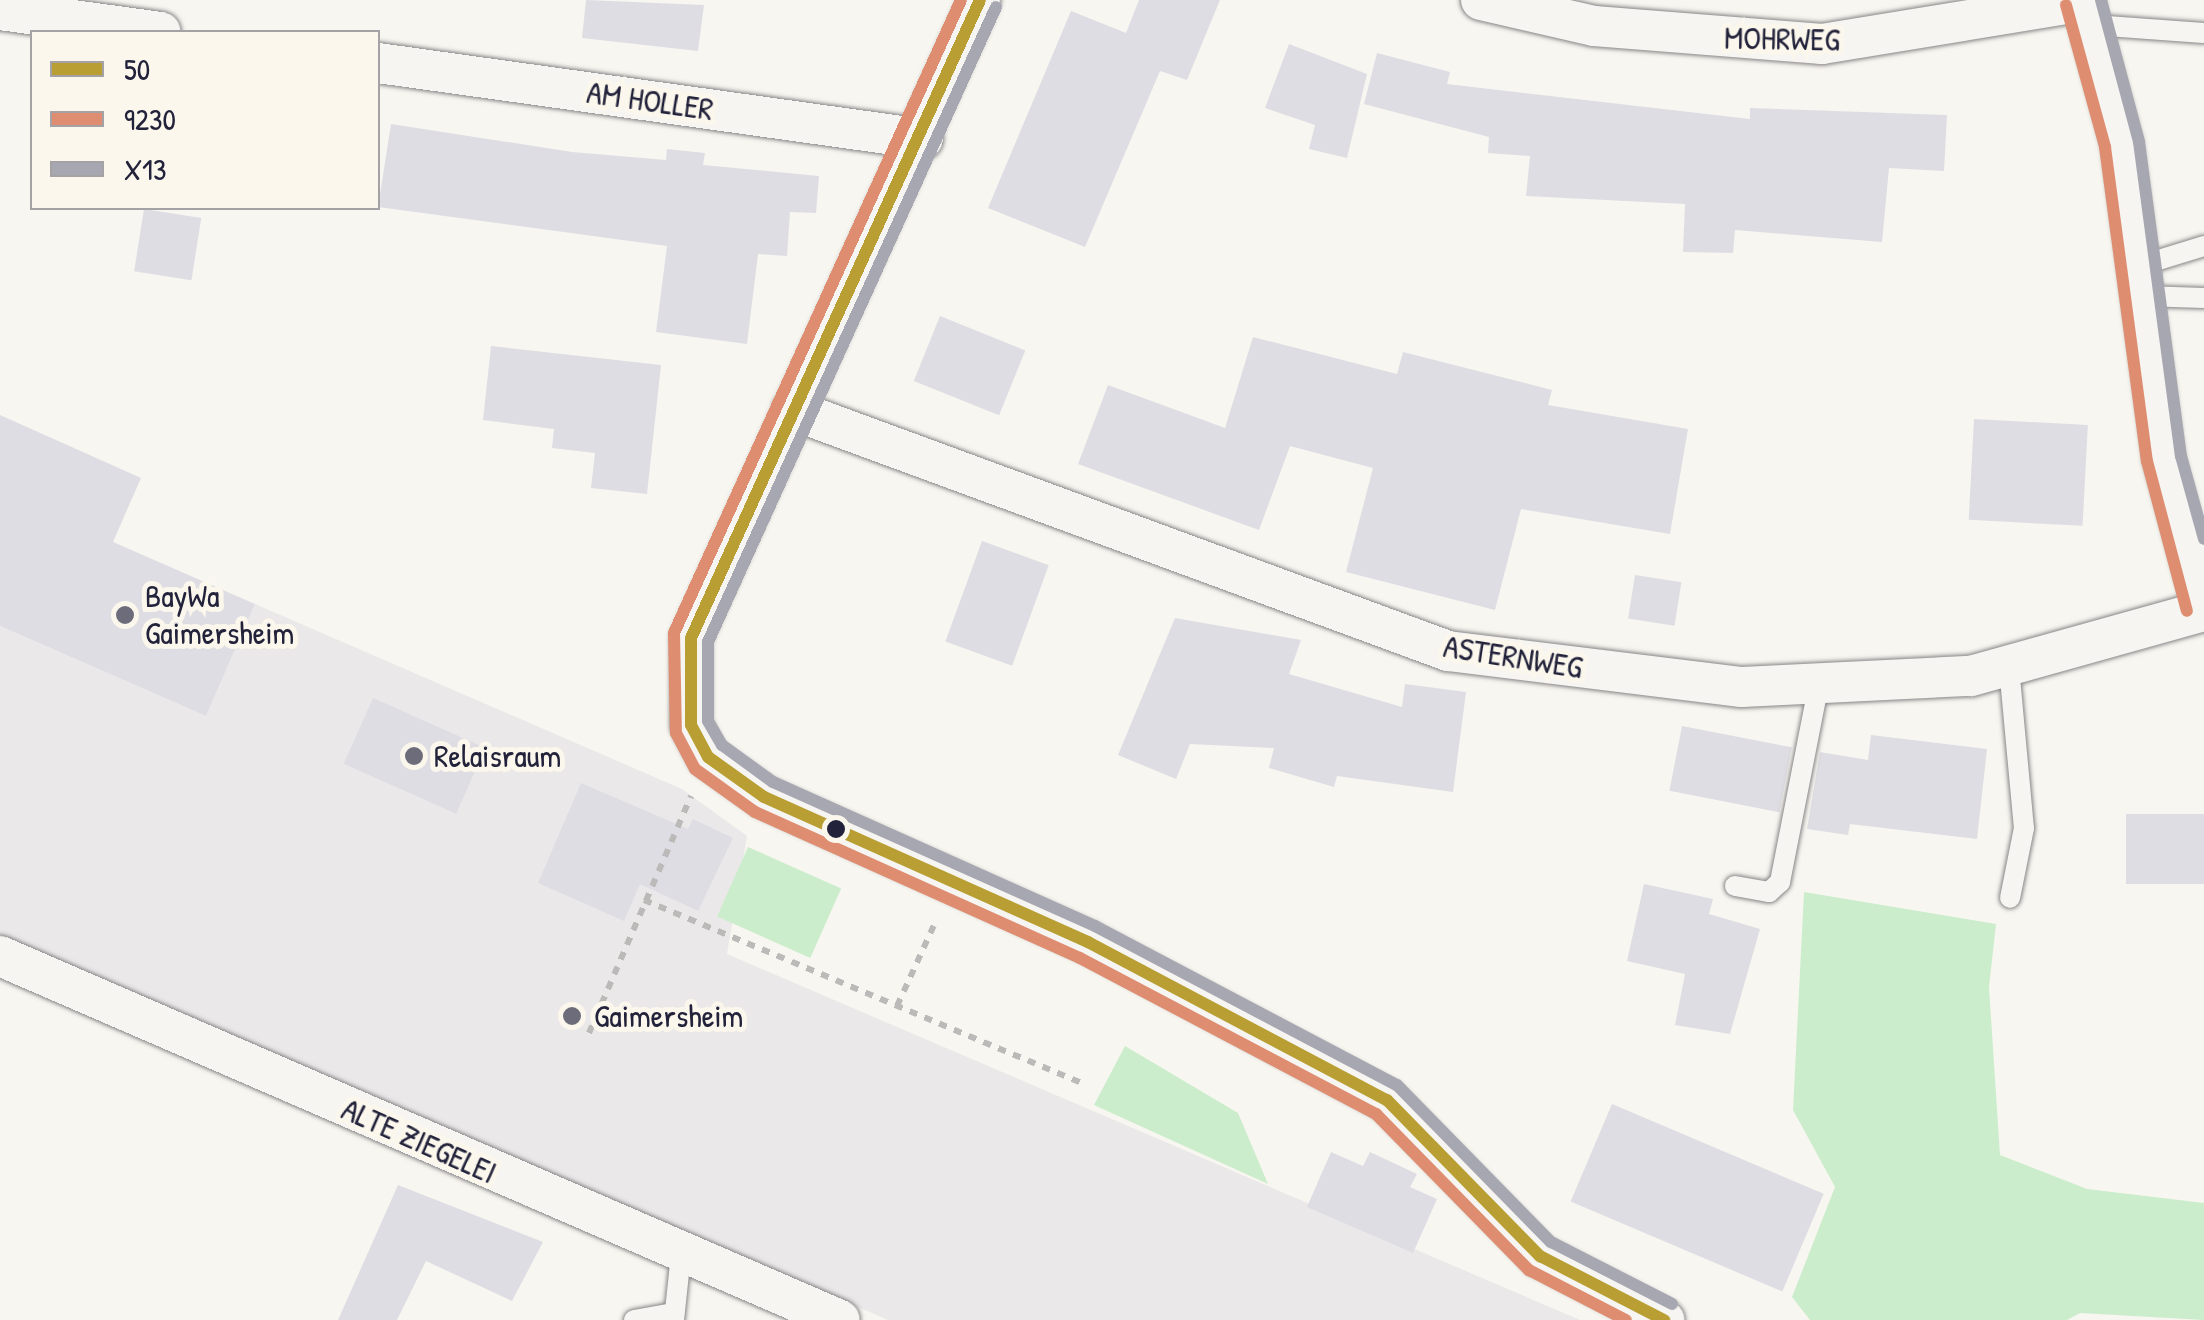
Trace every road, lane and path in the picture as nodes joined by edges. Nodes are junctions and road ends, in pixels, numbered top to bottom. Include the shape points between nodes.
1 (980, 0) edge
2 (1481, 0) edge
3 (2087, 9) edge
4 (0, 10) edge
5 (146, 30) edge
6 (2204, 33) edge
7 (380, 63) edge
8 (923, 139) junction
9 (2204, 246) edge
10 (2141, 281) junction
11 (2204, 298) edge
12 (793, 410) junction
13 (2204, 608) edge
14 (2009, 667) junction
15 (1819, 684) junction
16 (708, 757) junction
17 (954, 883) junction
18 (1734, 886) dead end
19 (2010, 898) dead end
20 (644, 900) junction
21 (0, 956) edge
22 (897, 1006) junction
23 (589, 1033) dead end
24 (1084, 1084) dead end
25 (681, 1254) junction
26 (674, 1316) edge
27 (634, 1320) edge
28 (840, 1320) edge
29 (1664, 1320) edge

1 - 8 street
2 - 3 street, MOHRWEG via 1594,26 1822,44
3 - 6 lane
3 - 10 street
4 - 5 street
7 - 8 street, AM HOLLER
8 - 12 street
9 - 10 lane
10 - 11 lane
10 - 13 street via 2164,458
12 - 15 street, ASTERNWEG via 1448,652 1742,687
12 - 16 street via 692,638 691,725
13 - 14 street, ASTERNWEG
14 - 15 street, ASTERNWEG
14 - 19 lane via 2024,828
15 - 18 lane via 1780,882 1768,892
16 - 17 street via 764,797
16 - 20 path
17 - 22 path
17 - 29 street via 1387,1100 1540,1256
20 - 22 path
20 - 23 path
21 - 25 street, ALTE ZIEGELEI
22 - 24 path
25 - 26 lane
25 - 28 street, ALTE ZIEGELEI
26 - 27 lane

